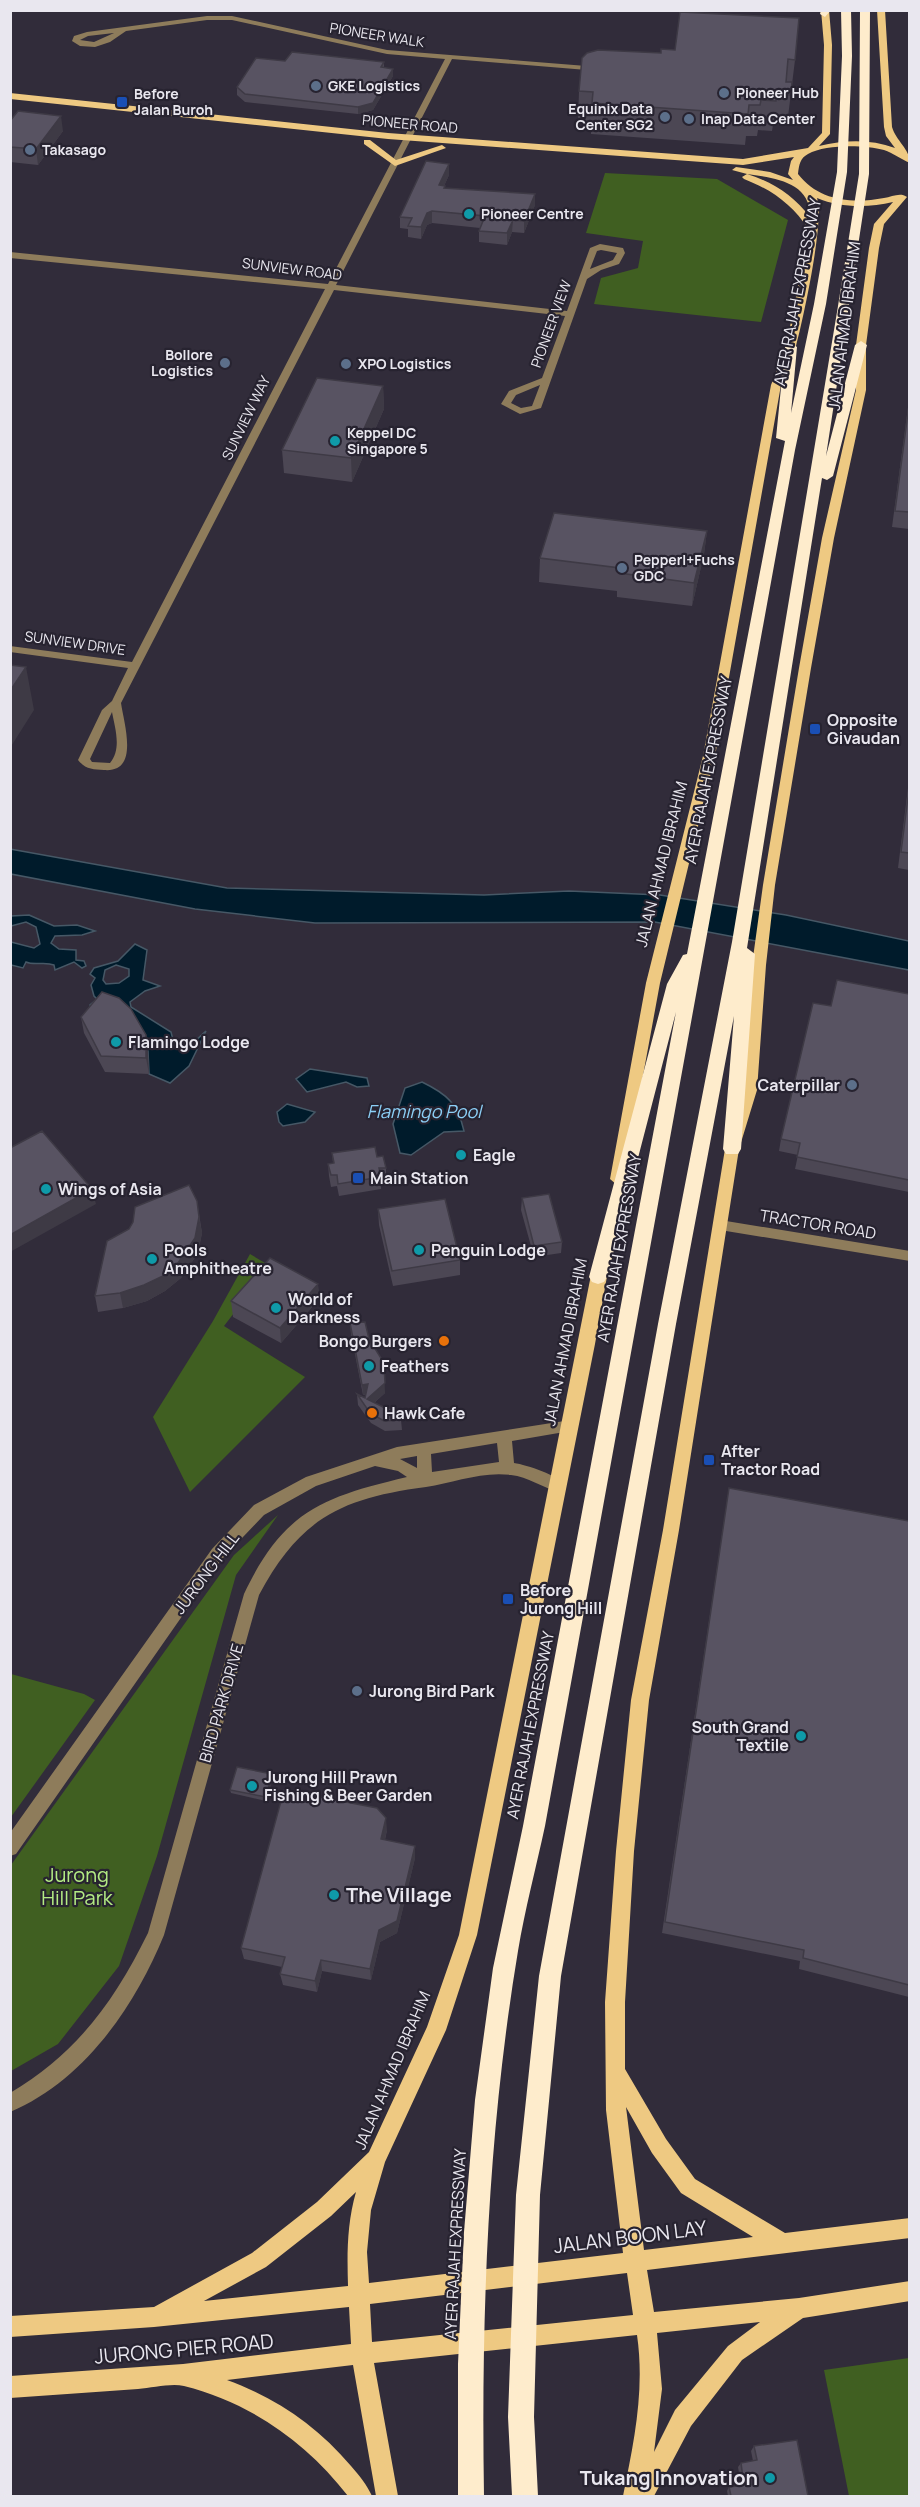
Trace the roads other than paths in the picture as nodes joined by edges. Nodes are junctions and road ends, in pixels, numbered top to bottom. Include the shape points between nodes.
1 (846, 10) edge
2 (865, 10) edge
3 (881, 10) edge
4 (825, 12) edge
5 (124, 29) junction
6 (449, 58) junction
7 (607, 66) edge
8 (10, 96) edge
9 (10, 106) edge
10 (367, 142) junction
11 (406, 142) junction
12 (442, 148) junction
13 (808, 151) junction
14 (908, 158) edge
15 (395, 163) junction
16 (715, 168) junction
17 (803, 187) junction
18 (906, 195) edge
19 (814, 229) junction
20 (10, 255) edge
21 (583, 278) junction
22 (329, 287) junction
23 (569, 314) junction
24 (861, 345) junction
25 (791, 347) junction
26 (545, 380) dead end
27 (789, 450) junction
28 (812, 507) junction
29 (10, 649) edge
30 (135, 666) junction
31 (116, 703) junction
32 (740, 942) junction
33 (696, 947) junction
34 (732, 1149) junction
35 (720, 1225) junction
36 (909, 1256) edge
37 (598, 1277) junction
38 (571, 1426) junction
39 (504, 1436) junction
40 (424, 1448) junction
41 (372, 1460) junction
42 (507, 1468) junction
43 (425, 1481) junction
44 (558, 1486) junction
45 (10, 1848) edge
46 (614, 2067) junction
47 (10, 2103) edge
48 (375, 2160) junction
49 (909, 2228) edge
50 (782, 2243) junction
51 (635, 2261) junction
52 (909, 2291) edge
53 (357, 2295) junction
54 (799, 2308) junction
55 (154, 2317) junction
56 (645, 2324) junction
57 (10, 2327) edge
58 (362, 2354) junction
59 (183, 2375) junction
60 (10, 2387) edge
61 (361, 2496) edge
62 (387, 2496) edge
63 (471, 2496) edge
64 (525, 2496) edge
65 (634, 2496) edge
66 (642, 2496) edge

1 - 27 highway, AYER RAJAH EXPRESSWAY via 842,172 820,304
2 - 28 highway via 864,174
3 - 14 main road via 888,127 890,136
4 - 13 main road via 826,134
5 - 5 street, PIONEER WALK via 105,42 88,45 76,41 82,35
5 - 6 street, PIONEER WALK via 232,18 343,45
6 - 7 street, PIONEER WALK
6 - 11 street
8 - 11 main road, PIONEER ROAD
9 - 10 main road, PIONEER ROAD
10 - 11 main road, PIONEER ROAD
10 - 15 main road
11 - 12 main road, PIONEER ROAD
11 - 13 main road, PIONEER ROAD via 742,162
11 - 15 street, SUNVIEW WAY
12 - 15 main road
12 - 16 main road, PIONEER ROAD
13 - 14 main road, PIONEER ROAD via 832,144 859,143
13 - 17 main road, JALAN AHMAD IBRAHIM via 793,168
15 - 22 street, SUNVIEW WAY
16 - 17 main road, PIONEER ROAD via 753,171
16 - 19 main road via 750,178 784,195 797,205
17 - 18 main road, PIONEER ROAD via 824,198 851,203 879,203
17 - 19 main road, JALAN AHMAD IBRAHIM via 815,205
18 - 24 main road, JALAN AHMAD IBRAHIM via 879,224
19 - 25 main road, JALAN AHMAD IBRAHIM
20 - 22 street, SUNVIEW ROAD
21 - 21 street, PIONEER VIEW via 594,248 620,250 616,262
21 - 23 street, PIONEER VIEW
22 - 23 street, SUNVIEW ROAD
22 - 30 street, SUNVIEW WAY
23 - 26 street, PIONEER VIEW
24 - 28 highway via 829,470
24 - 34 main road, JALAN AHMAD IBRAHIM via 861,390 826,549 769,885 750,1090
25 - 27 highway via 782,438
25 - 37 main road, JALAN AHMAD IBRAHIM via 776,385 706,767 653,983
27 - 33 highway, AYER RAJAH EXPRESSWAY
28 - 32 highway
29 - 30 street, SUNVIEW DRIVE
30 - 31 street, SUNVIEW WAY
31 - 31 street, SUNVIEW WAY via 123,753 113,767 89,765 84,760 86,755 107,710
32 - 34 highway via 747,961
32 - 64 highway via 550,1976 528,2195 521,2417
33 - 37 highway via 675,984
33 - 63 highway, AYER RAJAH EXPRESSWAY via 536,1814 504,1966 477,2193 469,2414
34 - 35 main road, JALAN AHMAD IBRAHIM
35 - 36 street, TRACTOR ROAD
35 - 46 main road, JALAN AHMAD IBRAHIM via 640,1700 624,1863
37 - 38 main road, JALAN AHMAD IBRAHIM
38 - 39 street, JURONG HILL
38 - 44 main road, JALAN AHMAD IBRAHIM
39 - 40 street, JURONG HILL
39 - 42 street
40 - 41 street, JURONG HILL
40 - 43 street
41 - 43 street via 401,1466
41 - 45 street, JURONG HILL via 285,1493 233,1534
42 - 43 street, BIRD PARK DRIVE
42 - 44 street, BIRD PARK DRIVE via 536,1475
43 - 47 street, BIRD PARK DRIVE via 322,1510 295,1531 269,1561 252,1594 156,1935 134,1982 78,2055 34,2090
44 - 48 main road, JALAN AHMAD IBRAHIM via 468,1935 436,2030
46 - 50 main road via 658,2146 688,2186
46 - 51 main road, JALAN AHMAD IBRAHIM
48 - 53 main road, JALAN AHMAD IBRAHIM via 361,2210
48 - 55 main road via 324,2209 259,2260
49 - 50 main road, JALAN BOON LAY
50 - 51 main road, JALAN BOON LAY
51 - 53 main road, JALAN BOON LAY
51 - 56 main road, JALAN AHMAD IBRAHIM
52 - 54 main road
53 - 55 main road, JURONG PIER ROAD
53 - 58 main road, JALAN AHMAD IBRAHIM
54 - 56 main road
54 - 66 main road via 735,2353 682,2418
55 - 57 main road, JURONG PIER ROAD
56 - 58 main road
56 - 65 main road, JALAN AHMAD IBRAHIM via 651,2388
58 - 59 main road, JURONG PIER ROAD
58 - 62 main road, JALAN AHMAD IBRAHIM
59 - 60 main road, JURONG PIER ROAD
59 - 61 main road via 259,2404 302,2431

